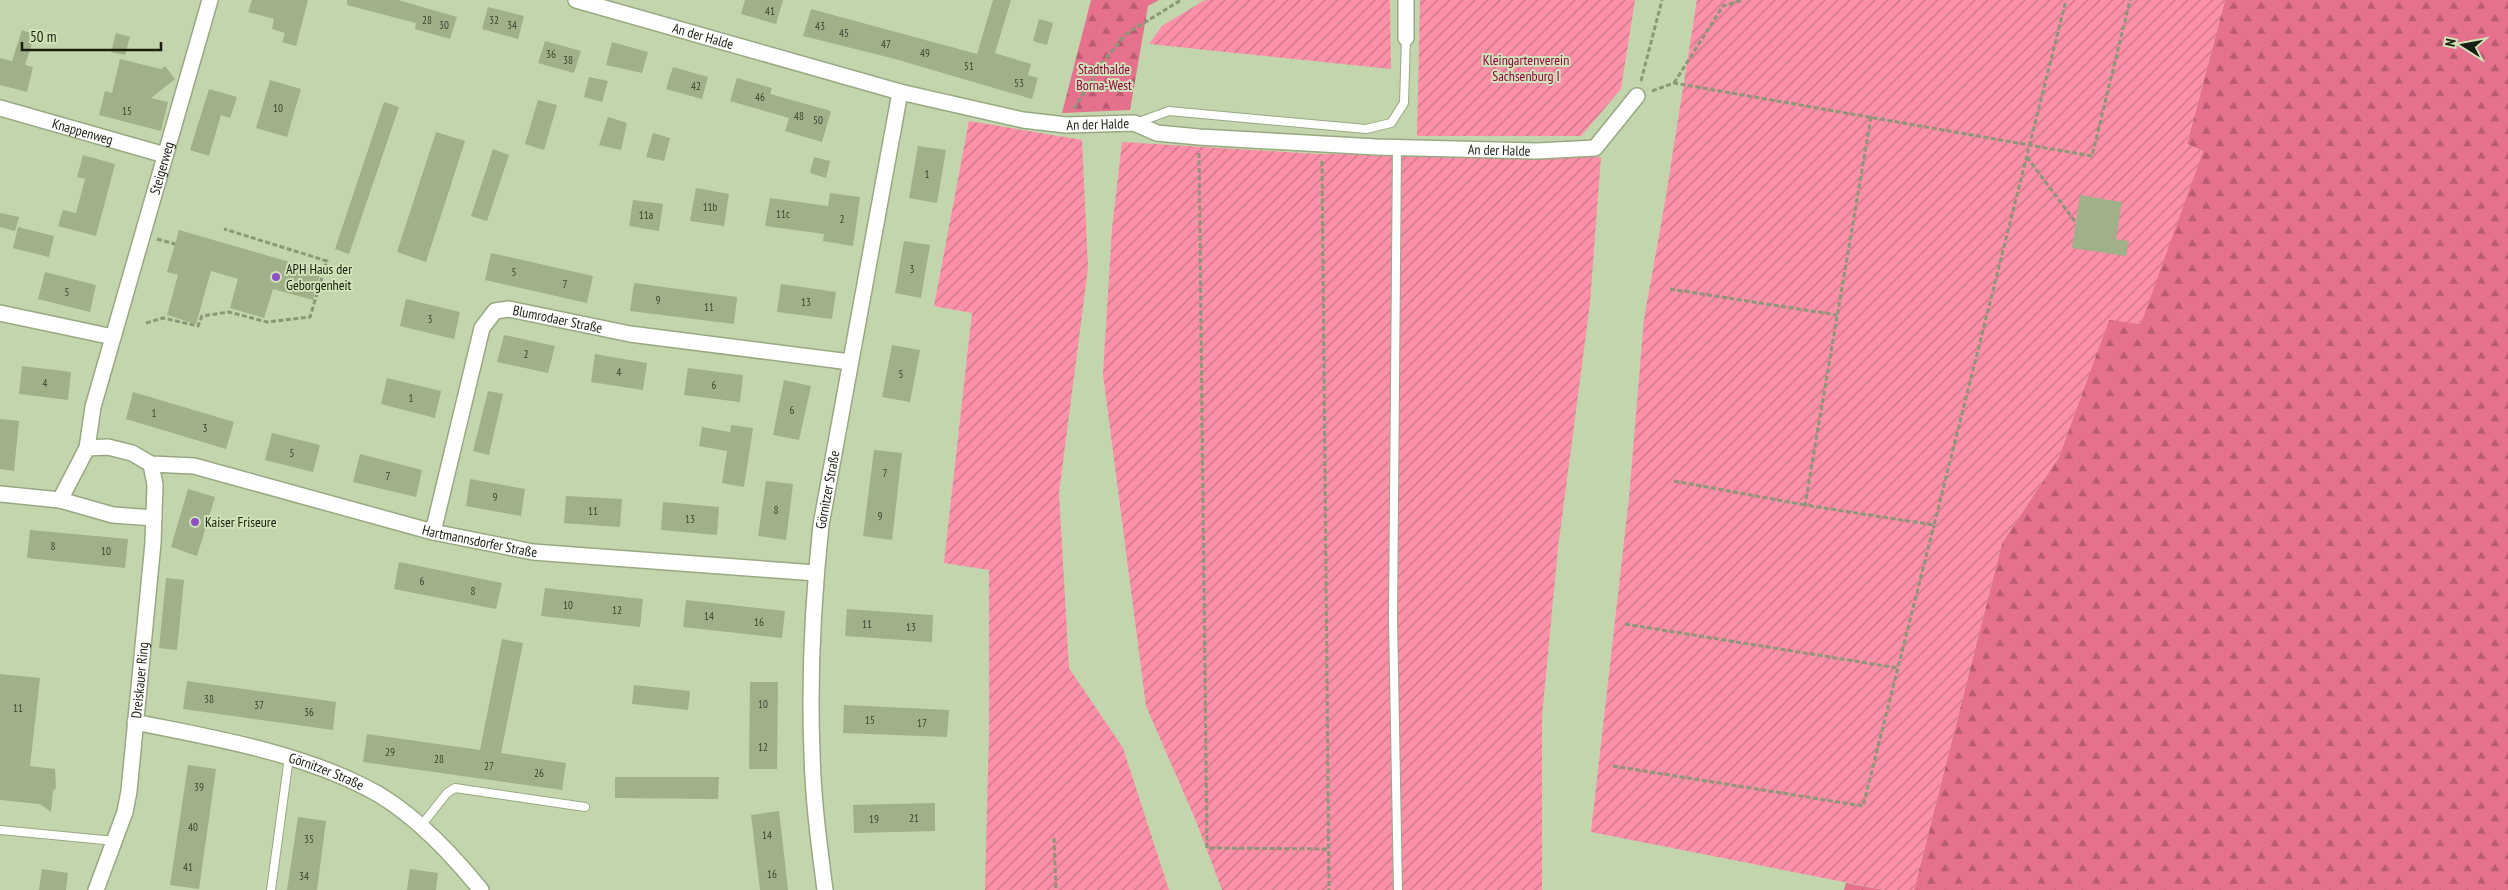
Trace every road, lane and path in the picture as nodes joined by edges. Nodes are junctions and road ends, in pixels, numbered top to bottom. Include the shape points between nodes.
1 (210, 0) edge
2 (576, 0) edge
3 (1181, 0) edge
4 (1406, 0) edge
5 (1662, 0) edge
6 (1743, 0) edge
7 (2066, 0) edge
8 (2130, 0) edge
9 (1406, 38) joint
10 (1674, 83) junction
11 (900, 92) junction
12 (1637, 96) junction
13 (0, 108) edge
14 (1871, 117) junction
15 (1134, 123) junction
16 (1066, 125) junction
17 (1199, 137) junction
18 (1322, 144) junction
19 (2030, 145) junction
20 (1397, 148) junction
21 (165, 155) junction
22 (2027, 157) junction
23 (2076, 223) dead end
24 (224, 229) dead end
25 (1670, 289) dead end
26 (0, 313) edge
27 (1837, 315) junction
28 (146, 323) dead end
29 (113, 336) junction
30 (850, 362) junction
31 (87, 448) junction
32 (151, 464) junction
33 (1674, 481) dead end
34 (0, 494) edge
35 (60, 500) junction
36 (1805, 505) junction
37 (154, 518) junction
38 (1934, 525) junction
39 (433, 532) junction
40 (816, 573) junction
41 (1625, 624) dead end
42 (1898, 668) junction
43 (135, 722) junction
44 (289, 757) junction
45 (1613, 766) dead end
46 (586, 807) dead end
47 (420, 827) junction
48 (0, 830) edge
49 (1054, 838) dead end
50 (115, 841) junction
51 (1328, 849) junction
52 (96, 890) edge
53 (271, 890) edge
54 (481, 890) edge
55 (825, 890) edge
56 (1056, 890) edge
57 (1329, 890) edge
58 (1398, 890) edge

1 - 21 street, Steigerweg
2 - 11 street, An der Halde
3 - 16 path via 1126,34 1102,63
4 - 9 street
5 - 12 path
6 - 10 path via 1723,6
7 - 19 path
8 - 19 path via 2092,156
9 - 15 lane via 1404,103 1391,123 1366,129 1169,111
10 - 12 path
10 - 14 path
11 - 16 street, An der Halde via 1023,120
11 - 30 street, Görnitzer Straße
12 - 20 street, An der Halde via 1595,148 1537,151
13 - 21 street, Knappenweg
14 - 19 path
14 - 27 path
15 - 16 street, An der Halde
15 - 17 street, An der Halde via 1158,133
17 - 18 street, An der Halde
17 - 51 path via 1207,848
18 - 20 street, An der Halde
18 - 51 path
19 - 22 path
20 - 58 lane via 1394,628
21 - 29 street, Steigerweg
22 - 23 path
22 - 38 path
24 - 28 path via 327,261 310,317 267,322 230,312 202,316 198,326 163,318
25 - 27 path
26 - 29 street
27 - 36 path
29 - 31 street, Steigerweg via 93,407
30 - 39 street, Blumrodaer Straße via 630,334 509,309 495,311 482,328
30 - 40 street, Görnitzer Straße via 821,525
31 - 32 street via 108,447 132,453
31 - 35 street, Steigerweg
32 - 37 street, Dreiskauer Ring via 155,485
32 - 39 street, Hartmannsdorfer Straße via 194,466
33 - 36 path
34 - 35 street
35 - 37 street via 113,515
36 - 38 path
37 - 43 street, Dreiskauer Ring
38 - 42 path
39 - 40 street, Hartmannsdorfer Straße via 533,552
40 - 55 street, Görnitzer Straße via 810,674 812,753
41 - 42 path
42 - 45 path via 1862,806
43 - 44 street, Görnitzer Straße
43 - 50 street, Dreiskauer Ring via 129,791
44 - 47 street, Görnitzer Straße via 367,787
44 - 53 lane
46 - 47 lane via 455,788 447,793
47 - 54 street, Görnitzer Straße via 458,862
48 - 50 lane
49 - 56 path
50 - 52 street, Dreiskauer Ring
51 - 57 path

